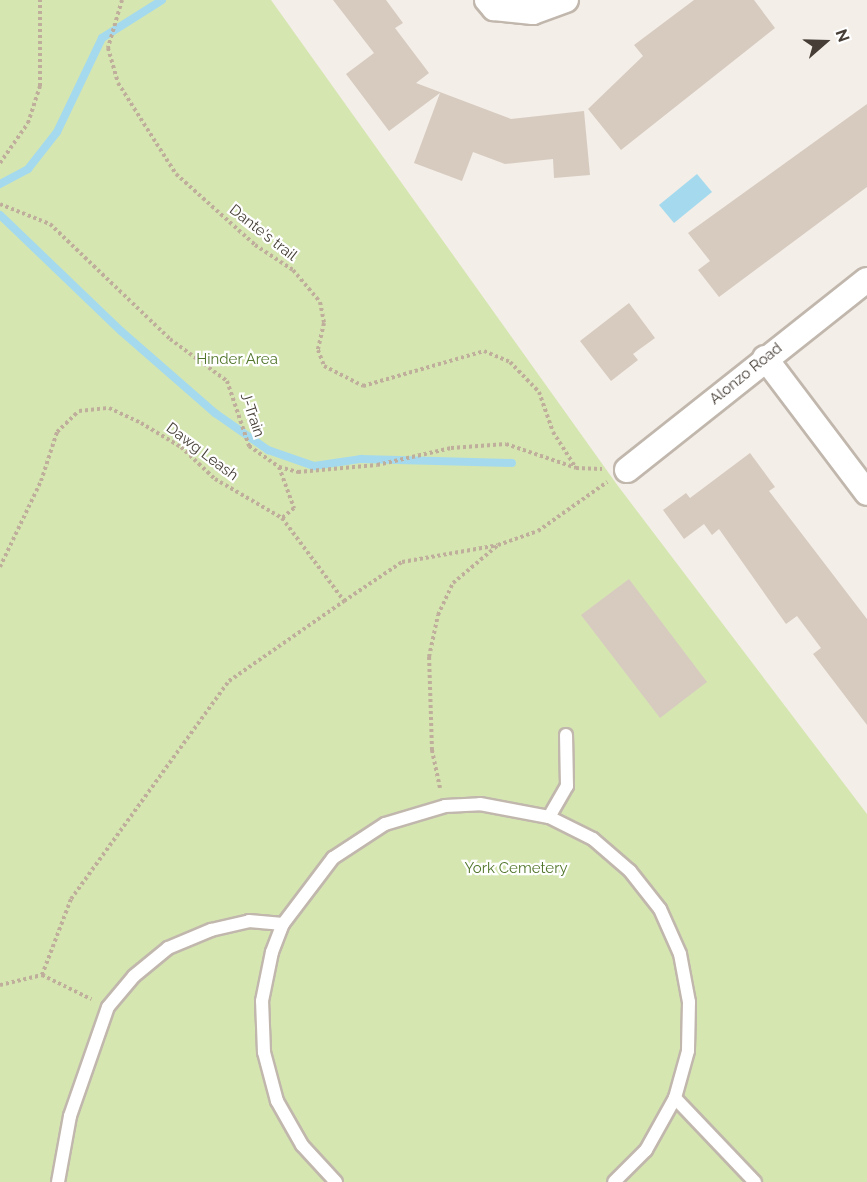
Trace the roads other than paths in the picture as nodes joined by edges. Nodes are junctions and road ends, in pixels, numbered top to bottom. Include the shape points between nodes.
1 (487, 0) edge
2 (566, 0) edge
3 (867, 280) edge
4 (765, 358) junction
5 (627, 470) road end
6 (867, 493) edge
7 (566, 735) dead end
8 (549, 817) junction
9 (283, 924) junction
10 (675, 1098) junction
11 (58, 1182) edge
12 (336, 1182) edge
13 (614, 1182) edge
14 (755, 1182) edge

1 - 2 street via 494,8 533,12
3 - 4 street, Alonzo Road
4 - 5 street, Alonzo Road
4 - 6 street
7 - 8 lane via 567,786
8 - 9 lane via 492,805 445,806 385,824 333,858
8 - 10 lane via 593,839 630,871 660,909 672,936 689,1002 688,1051
9 - 11 lane via 249,921 168,948 134,976 108,1007 70,1116
9 - 12 lane via 262,1001 264,1052 277,1101 302,1145
10 - 13 lane via 646,1150
10 - 14 lane

